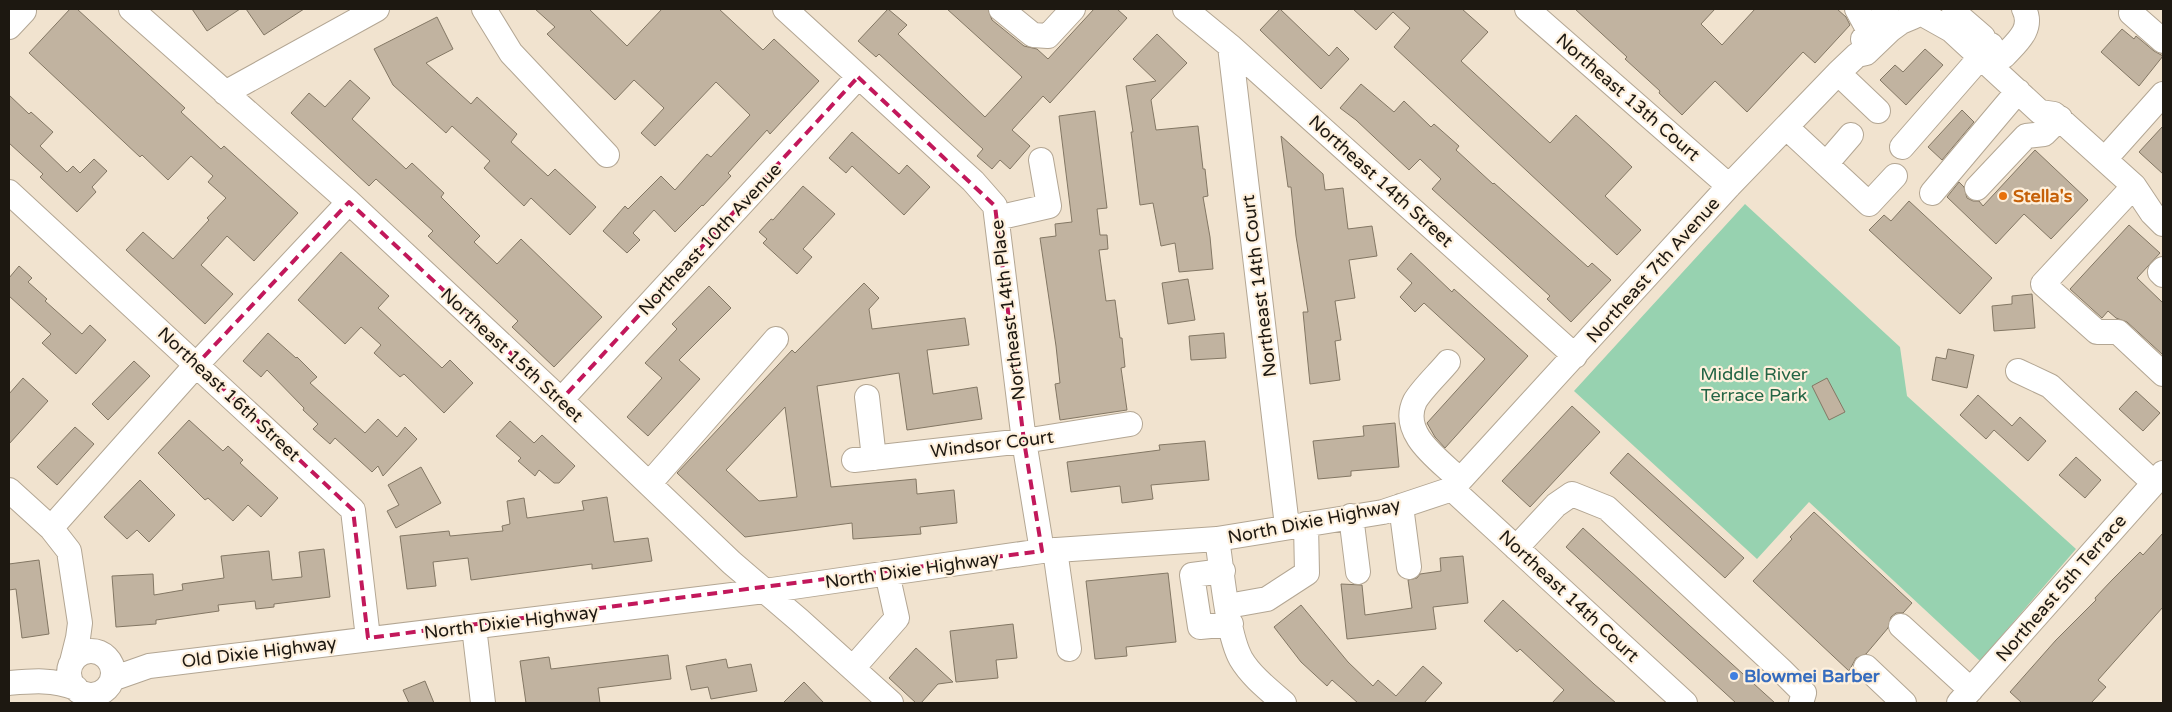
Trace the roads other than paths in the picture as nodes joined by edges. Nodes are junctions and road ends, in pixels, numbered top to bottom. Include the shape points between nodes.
1 (131, 9) edge
2 (377, 9) edge
3 (484, 9) edge
4 (785, 9) edge
5 (1001, 9) edge
6 (1073, 9) edge
7 (1185, 9) edge
8 (1527, 9) edge
9 (1856, 9) edge
10 (1886, 9) edge
11 (1954, 9) edge
12 (2024, 9) edge
13 (2130, 12) dead end
14 (1920, 13) edge
15 (1869, 31) junction
16 (2163, 41) edge
17 (1230, 46) junction
18 (1992, 52) junction
19 (1857, 55) junction
20 (1838, 73) junction
21 (858, 77) junction
22 (2018, 91) junction
23 (225, 93) junction
24 (2163, 94) edge
25 (1878, 111) dead end
26 (2057, 116) junction
27 (1786, 127) junction
28 (1851, 135) dead end
29 (1902, 147) dead end
30 (607, 155) dead end
31 (2105, 159) junction
32 (1041, 160) dead end
33 (1826, 164) junction
34 (1895, 176) dead end
35 (1729, 186) junction
36 (2134, 186) junction
37 (1977, 188) dead end
38 (9, 192) edge
39 (1932, 193) dead end
40 (2163, 200) edge
41 (349, 202) junction
42 (997, 218) junction
43 (2163, 224) edge
44 (2163, 269) edge
45 (2163, 275) edge
46 (776, 339) dead end
47 (1575, 356) junction
48 (1448, 362) dead end
49 (197, 364) junction
50 (2018, 371) dead end
51 (2163, 374) edge
52 (867, 397) dead end
53 (561, 400) junction
54 (1130, 424) dead end
55 (1024, 441) junction
56 (2158, 478) edge
57 (649, 484) junction
58 (1456, 484) junction
59 (9, 490) edge
60 (1401, 506) junction
61 (1351, 516) junction
62 (1297, 525) junction
63 (51, 528) junction
64 (1217, 539) junction
65 (1516, 548) junction
66 (1049, 550) junction
67 (1409, 567) dead end
68 (1223, 571) junction
69 (1358, 572) dead end
70 (887, 573) junction
71 (765, 591) junction
72 (1230, 615) junction
73 (1901, 626) dead end
74 (474, 627) junction
75 (368, 638) junction
76 (1069, 649) dead end
77 (1866, 667) dead end
78 (853, 668) junction
79 (92, 679) edge
80 (9, 683) edge
81 (1965, 697) edge
82 (483, 703) edge
83 (889, 703) edge
84 (1284, 703) edge
85 (1685, 703) edge
86 (1802, 703) edge
87 (1904, 703) edge

1 - 23 street, Northeast 15th Street
2 - 23 street
3 - 30 street via 511,53
4 - 21 street, Northeast 14th Place
5 - 6 street via 1033,35 1048,36
7 - 17 street, Northeast 14th Street
8 - 35 street, Northeast 13th Court
9 - 15 street
10 - 15 street, Northeast 7th Avenue
11 - 18 street
12 - 18 street via 2027,27 2022,36
13 - 16 street
14 - 18 street
14 - 19 street, Northeast 7th Avenue via 1890,30 1866,53
15 - 19 street, Northeast 7th Avenue via 1857,46
17 - 47 street, Northeast 14th Street
17 - 62 street, Northeast 14th Court
18 - 22 street
18 - 26 street via 2052,102
18 - 29 street
19 - 20 street, Northeast 7th Avenue
20 - 25 street
20 - 27 street, Northeast 7th Avenue
21 - 42 street, Northeast 14th Place via 973,181 995,206
21 - 53 street, Northeast 10th Avenue
22 - 26 street via 2040,112
22 - 39 street
23 - 41 street, Northeast 15th Street
24 - 31 street
26 - 31 street
26 - 37 street via 2044,134 2026,136
27 - 33 street
27 - 35 street, Northeast 7th Avenue
28 - 33 street
31 - 36 street
32 - 42 street via 1049,206
33 - 34 street via 1869,204
35 - 47 street, Northeast 7th Avenue
36 - 40 street
36 - 43 street
36 - 51 street via 2043,284 2097,332 2118,332
38 - 49 street, Northeast 16th Street
41 - 49 street
41 - 53 street, Northeast 15th Street
42 - 55 street, Northeast 14th Place
44 - 45 street via 2160,272
46 - 57 street
47 - 58 street, Northeast 7th Avenue
48 - 58 street, Northeast 14th Court via 1415,402 1411,421 1417,437
49 - 63 street
49 - 75 street, Northeast 16th Street via 353,510
50 - 56 street via 2050,386
52 - 55 street, Windsor Court via 864,459
53 - 57 street, Northeast 15th Street
54 - 55 street, Windsor Court
55 - 66 street, Northeast 14th Place
56 - 81 street, Northeast 5th Terrace
57 - 71 street, Northeast 15th Street
58 - 60 street, North Dixie Highway
58 - 65 street, Northeast 14th Court
59 - 63 street
60 - 61 street, North Dixie Highway
60 - 67 street
61 - 62 street, North Dixie Highway
61 - 69 street
62 - 64 street, North Dixie Highway
62 - 72 street, Northeast 14th Court via 1307,573 1267,599
63 - 79 street via 69,551 80,623 78,638
64 - 66 street, North Dixie Highway
64 - 68 street
65 - 85 street, Northeast 14th Court
65 - 86 street via 1556,505 1572,494 1607,508 1804,693
66 - 70 street, North Dixie Highway
66 - 76 street, Northeast 14th Place
68 - 72 street
68 - 72 street via 1192,575 1200,627
70 - 71 street, North Dixie Highway
70 - 78 street via 897,618
71 - 74 street, North Dixie Highway
71 - 78 street, Northeast 15th Street
72 - 84 street via 1234,642 1242,660
73 - 81 street
74 - 75 street, North Dixie Highway
74 - 82 street
75 - 79 street, Old Dixie Highway via 149,666 117,663
77 - 87 street
78 - 83 street, Northeast 15th Street
79 - 80 street, Old Dixie Highway via 64,684 39,680

